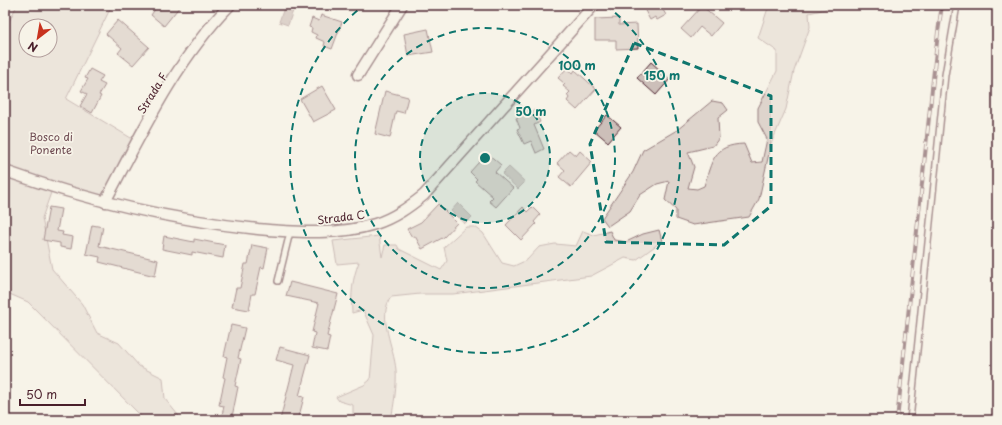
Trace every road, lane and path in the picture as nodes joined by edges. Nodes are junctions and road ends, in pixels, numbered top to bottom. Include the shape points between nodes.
1 (230, 5) edge
2 (402, 5) edge
3 (594, 5) edge
4 (957, 5) edge
5 (358, 75) dead end
6 (5, 171) edge
7 (105, 202) junction
8 (290, 232) junction
9 (278, 281) dead end
10 (910, 420) edge

1 - 7 street, Strada F via 191,53 150,118
2 - 5 street
3 - 8 street, Strada C via 424,195 412,205 388,219 363,227
4 - 10 lane via 945,75
6 - 7 street, Strada C
7 - 8 street, Strada C via 211,223
8 - 9 lane

